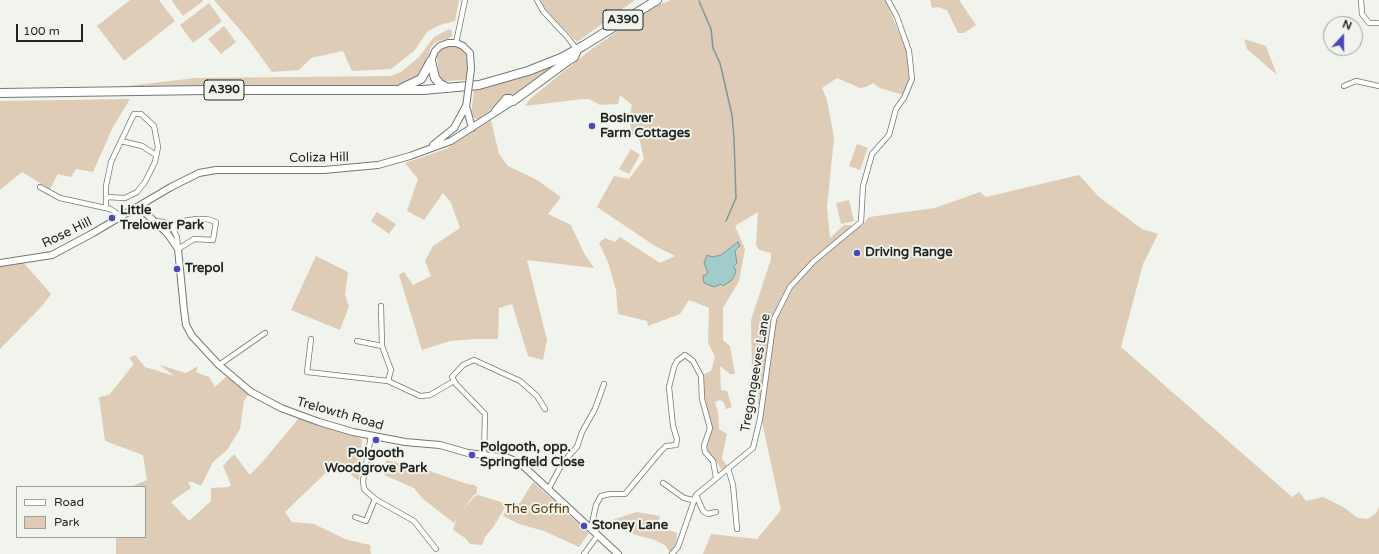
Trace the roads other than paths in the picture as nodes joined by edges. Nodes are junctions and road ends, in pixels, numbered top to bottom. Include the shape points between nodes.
1 (465, 0) edge
2 (537, 0) edge
3 (657, 0) edge
4 (888, 0) edge
5 (1361, 0) edge
6 (1379, 24) edge
7 (456, 43) junction
8 (577, 50) junction
9 (431, 61) junction
10 (1344, 86) dead end
11 (1379, 86) edge
12 (448, 88) junction
13 (398, 90) junction
14 (0, 93) edge
15 (513, 100) joint
16 (463, 117) junction
17 (472, 128) junction
18 (121, 141) junction
19 (431, 148) junction
20 (156, 155) junction
21 (40, 187) dead end
22 (106, 197) junction
23 (139, 207) junction
24 (106, 208) junction
25 (122, 216) junction
26 (153, 221) junction
27 (172, 227) junction
28 (178, 249) junction
29 (0, 263) edge
30 (381, 306) dead end
31 (265, 333) dead end
32 (311, 339) dead end
33 (357, 341) dead end
34 (382, 346) junction
35 (219, 365) junction
36 (388, 381) junction
37 (454, 381) junction
38 (604, 384) dead end
39 (545, 409) dead end
40 (371, 436) junction
41 (484, 454) junction
42 (728, 468) junction
43 (716, 477) junction
44 (663, 483) dead end
45 (549, 488) junction
46 (696, 494) junction
47 (375, 499) junction
48 (693, 500) junction
49 (716, 512) dead end
50 (355, 517) dead end
51 (591, 528) junction
52 (737, 529) dead end
53 (598, 535) junction
54 (436, 549) dead end
55 (584, 554) edge
56 (618, 554) edge
57 (672, 554) edge

1 - 7 street
2 - 8 street via 543,11
3 - 8 highway, A390
4 - 42 street, Tregongeeves Lane via 909,51 912,79 896,109 889,135 872,154 863,186 861,222 814,261 790,287 774,319 760,419 753,448
5 - 6 street via 1362,14 1369,23
7 - 9 street via 440,46 434,51
7 - 16 street, bridge via 470,53 471,69
8 - 12 highway, A390 via 514,76 479,85
8 - 15 highway via 574,57
9 - 12 highway via 434,78
9 - 13 highway via 417,82
10 - 11 street via 1356,81
12 - 13 highway, A390
13 - 14 highway, A390
15 - 17 street, Coliza Hill via 506,98 495,111
16 - 17 street
16 - 19 street via 449,134
17 - 19 street, Coliza Hill via 451,141
18 - 20 street via 142,146
18 - 20 street via 134,114 141,114 154,126 158,147
18 - 22 street via 111,162
19 - 23 street, Coliza Hill via 364,167 324,170 229,169 204,172
20 - 22 street via 150,172 137,192 125,198
21 - 24 street via 60,198
22 - 24 street
23 - 25 street, Rose Hill
23 - 26 street, Trelowth Road
24 - 25 street
25 - 29 street, Rose Hill via 52,255
26 - 27 street via 164,222
26 - 28 street, Trelowth Road via 167,233
27 - 28 street via 177,237
27 - 28 street via 196,219 216,222 213,240 194,239
28 - 35 street, Trelowth Road via 186,325 192,336
30 - 34 street
31 - 35 street
32 - 36 street via 307,372
33 - 34 street
34 - 36 street via 391,370
35 - 40 street, Trelowth Road via 264,400 319,422
36 - 37 street via 414,394 425,396
37 - 39 street via 452,377 455,372 468,361 474,360 520,381 537,396
37 - 41 street via 485,414
38 - 45 street via 577,447 563,462
40 - 41 street, Trelowth Road
40 - 47 street via 363,485
41 - 45 street, Trelowth Road via 520,463
42 - 43 street, Tregongeeves Lane
42 - 52 street via 733,485
43 - 46 street, Tregongeeves Lane
43 - 51 street via 713,461 705,452 704,446 710,428 703,408 701,376 693,361 685,355 677,361 669,387 676,444 666,446 625,494 601,496 596,505
44 - 48 street via 684,498
45 - 51 street, Trelowth Road
46 - 48 street, Tregongeeves Lane
46 - 49 street via 703,511 708,514
47 - 50 street via 366,521
47 - 54 street via 414,521
48 - 57 street, Tregongeeves Lane via 678,547
51 - 53 street, Trelowth Road
53 - 55 street
53 - 56 street, Trelowth Road

